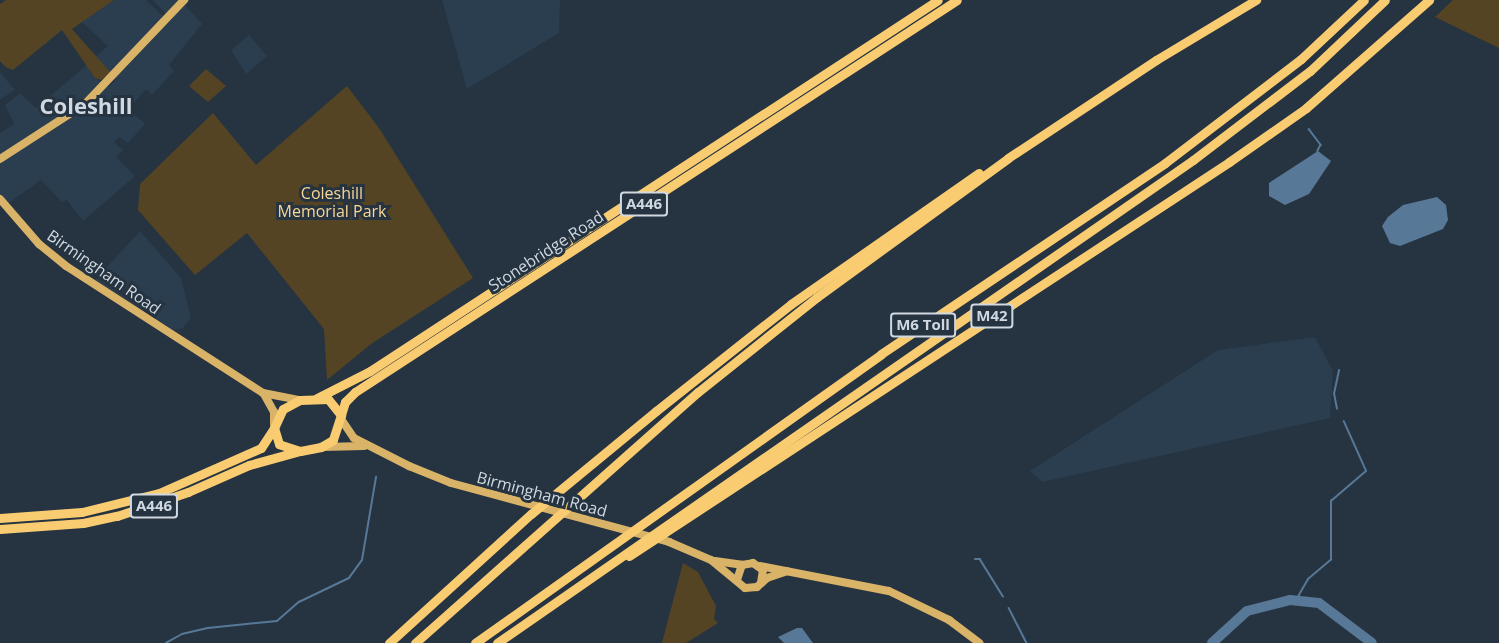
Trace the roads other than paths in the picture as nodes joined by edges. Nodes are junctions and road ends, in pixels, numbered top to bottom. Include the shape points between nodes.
1 (184, 0) edge
2 (938, 0) edge
3 (957, 0) edge
4 (1256, 0) edge
5 (1364, 0) edge
6 (1386, 0) edge
7 (1429, 0) edge
8 (1008, 158) junction
9 (0, 159) edge
10 (0, 200) edge
11 (263, 393) junction
12 (317, 398) junction
13 (298, 400) junction
14 (341, 417) junction
15 (274, 426) junction
16 (321, 447) junction
17 (368, 447) junction
18 (300, 451) junction
19 (0, 518) edge
20 (0, 529) edge
21 (711, 560) junction
22 (742, 565) junction
23 (760, 566) junction
24 (787, 571) junction
25 (737, 580) junction
26 (761, 584) junction
27 (539, 611) junction
28 (389, 643) edge
29 (415, 643) edge
30 (476, 643) edge
31 (497, 643) edge
32 (979, 643) edge

1 - 9 main road via 84,104
2 - 12 highway, Stonebridge Road / A446 via 370,371
3 - 14 highway, Stonebridge Road / A446 via 355,392 345,402
4 - 8 highway via 1156,60
5 - 30 highway, M6 Toll via 1301,59 1175,156 881,354
6 - 27 highway, M6 Toll via 1310,71 1193,160
7 - 27 highway, M42 via 1306,108 1229,162 686,521
8 - 28 highway via 959,183 791,304 531,514
8 - 29 highway via 817,297 698,392
10 - 11 main road, Birmingham Road via 47,253
11 - 13 main road, Birmingham Road
11 - 15 main road via 274,412
12 - 13 highway
12 - 14 highway via 331,401
13 - 15 highway via 283,409
14 - 16 highway via 336,436
14 - 17 main road, Birmingham Road via 350,435
15 - 18 highway via 283,448
15 - 19 highway, A446 via 261,448 159,492 82,512
16 - 17 main road, Birmingham Road
16 - 18 highway
17 - 21 main road, Birmingham Road via 451,483 669,542
18 - 20 highway, A446 via 249,465 150,507 83,523
21 - 22 main road, Birmingham Road
21 - 25 main road, Birmingham Road
22 - 23 main road, Birmingham Road
22 - 25 main road
23 - 24 main road
23 - 26 main road
24 - 26 main road
24 - 32 main road via 889,591 949,620
25 - 26 main road via 749,589
27 - 31 highway, M42

